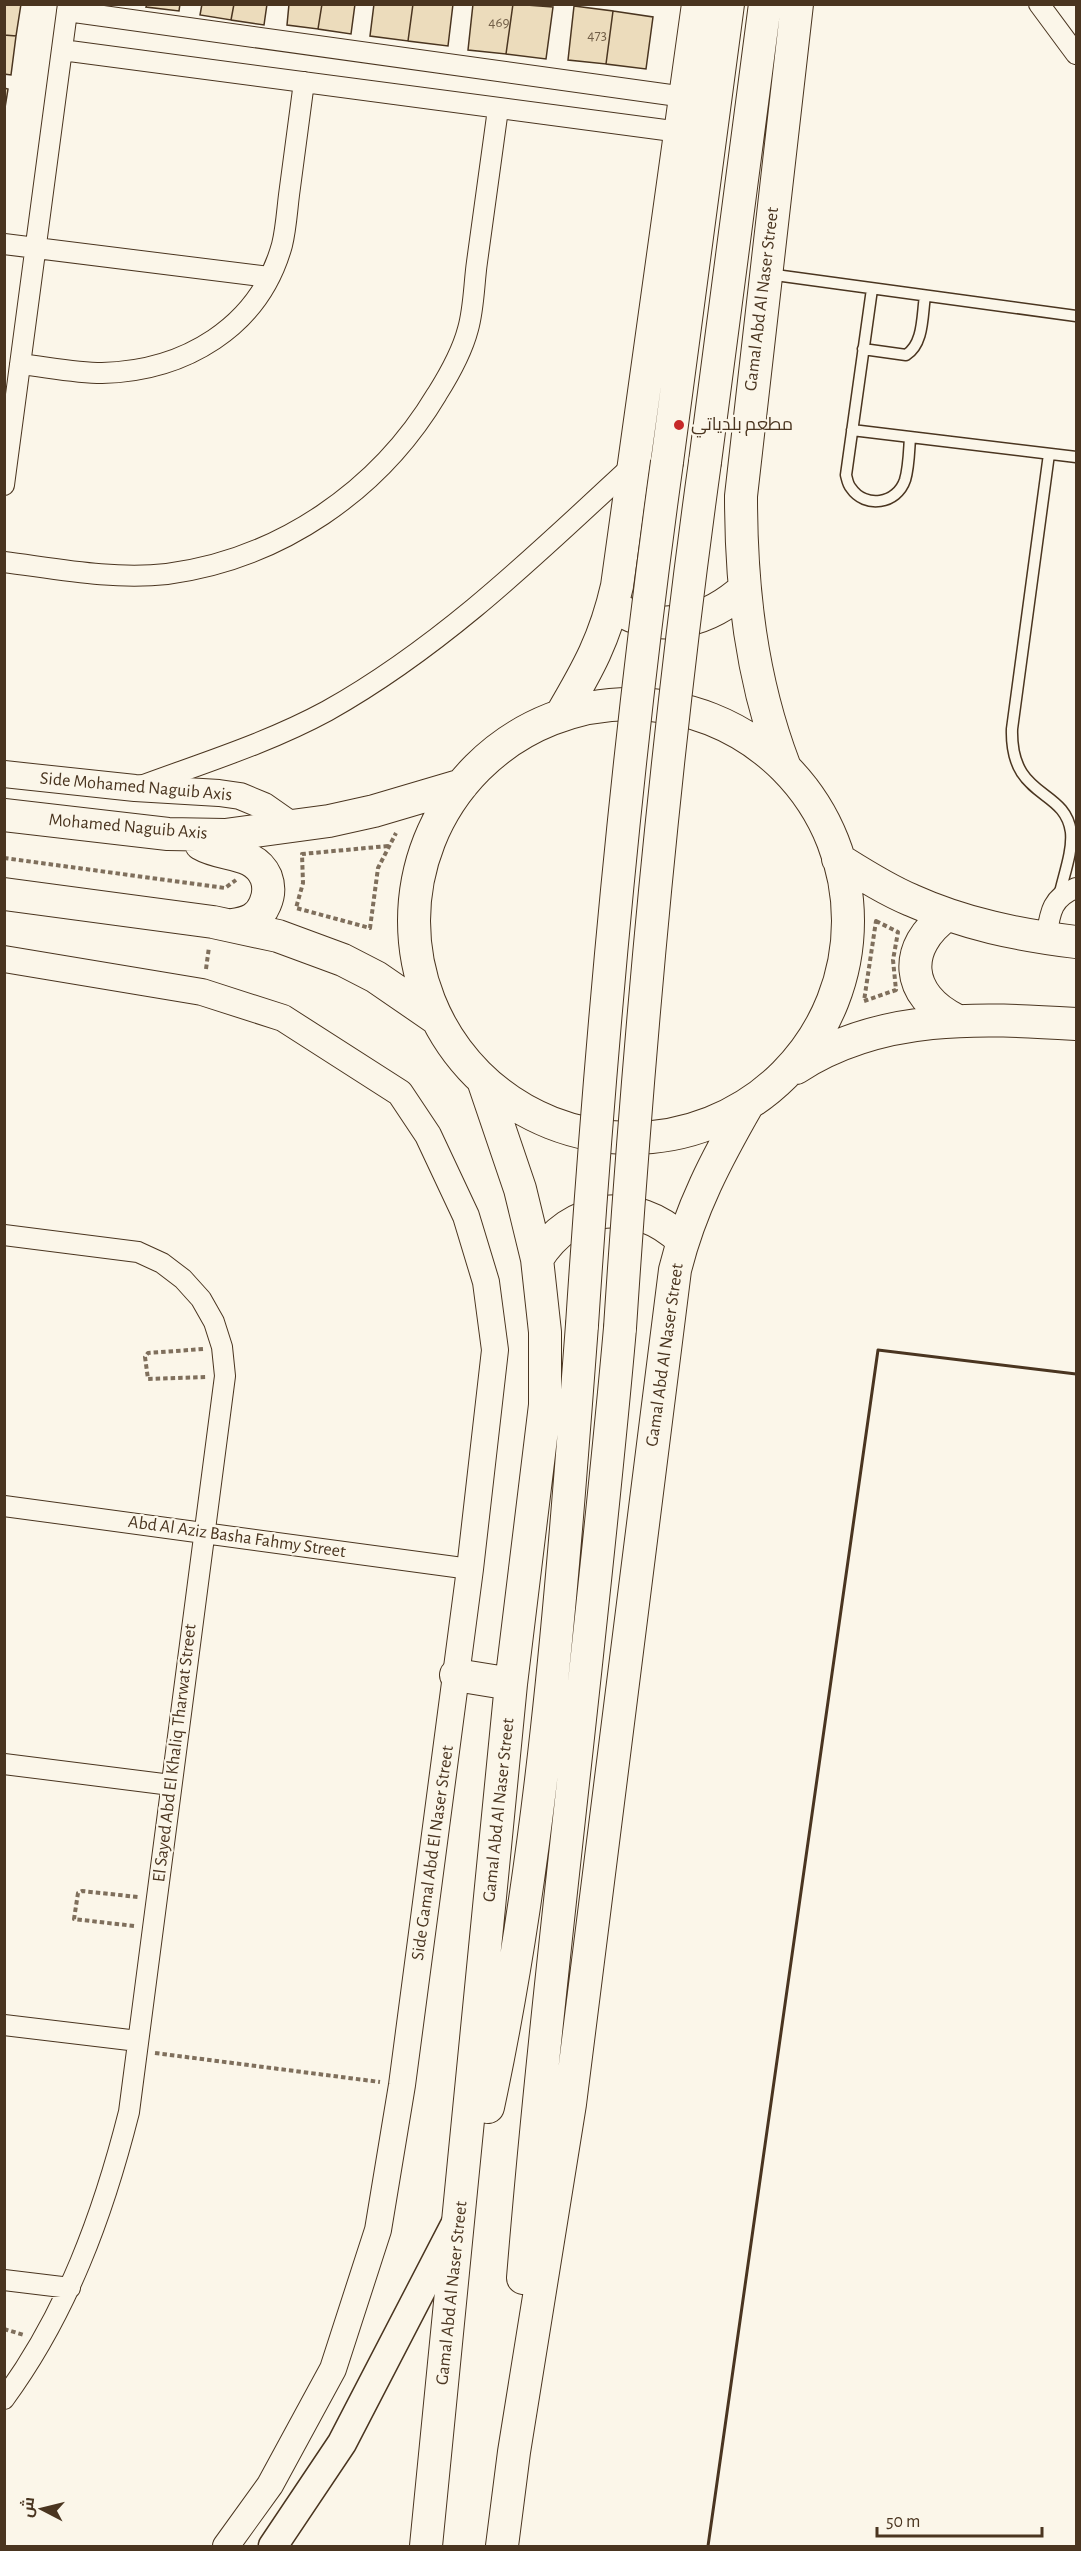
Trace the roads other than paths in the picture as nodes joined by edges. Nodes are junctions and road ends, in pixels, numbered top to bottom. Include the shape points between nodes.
1 (698, 4) edge
2 (728, 4) edge
3 (765, 4) edge
4 (797, 4) edge
5 (1039, 4) edge
6 (67, 8) edge
7 (62, 50) junction
8 (1077, 54) edge
9 (304, 82) junction
10 (685, 97) junction
11 (498, 109) junction
12 (680, 132) junction
13 (4, 243) edge
14 (36, 248) junction
15 (765, 274) junction
16 (269, 278) junction
17 (872, 289) junction
18 (925, 296) junction
19 (1077, 316) edge
20 (863, 350) junction
21 (20, 364) junction
22 (852, 430) junction
23 (910, 437) junction
24 (1049, 453) junction
25 (1077, 457) edge
26 (635, 463) junction
27 (4, 485) edge
28 (4, 562) edge
29 (744, 589) junction
30 (612, 607) junction
31 (561, 716) junction
32 (785, 769) junction
33 (4, 774) edge
34 (462, 786) junction
35 (135, 788) junction
36 (4, 815) edge
37 (294, 827) junction
38 (190, 834) junction
39 (838, 859) junction
40 (1068, 892) edge
41 (4, 894) edge
42 (947, 915) junction
43 (232, 925) junction
44 (1046, 938) junction
45 (1077, 942) edge
46 (4, 959) edge
47 (437, 1019) junction
48 (956, 1020) junction
49 (1077, 1024) edge
50 (782, 1077) junction
51 (483, 1080) junction
52 (748, 1104) junction
53 (4, 1235) edge
54 (682, 1240) junction
55 (537, 1259) junction
56 (4, 1506) edge
57 (204, 1533) junction
58 (470, 1569) junction
59 (456, 1675) junction
60 (511, 1684) junction
61 (4, 1764) edge
62 (171, 1785) junction
63 (4, 2025) edge
64 (137, 2046) junction
65 (460, 2215) junction
66 (4, 2280) edge
67 (70, 2288) junction
68 (4, 2399) edge
69 (514, 2452) junction
70 (226, 2546) edge
71 (273, 2547) edge
72 (426, 2547) edge
73 (502, 2547) edge

1 - 10 main road
2 - 65 main road, bridge via 632,729 604,1021 558,1608 522,1926 485,2120
3 - 69 main road, bridge via 687,594 655,873 602,1527 527,2222
4 - 15 main road, Gamal Abd Al Naser Street
5 - 8 street
6 - 7 street
6 - 10 street
7 - 9 street
7 - 14 street
9 - 11 street
9 - 16 street via 282,244
10 - 12 main road
11 - 12 street
11 - 28 street via 468,329 448,376 422,420 390,459 352,494 310,524 265,547 217,564 167,574 116,576
12 - 26 main road
13 - 14 street
14 - 16 street
14 - 21 street
15 - 17 lane
15 - 29 main road, Gamal Abd Al Naser Street via 741,496
16 - 21 street via 244,314 214,341 179,360 141,370 100,373
17 - 18 lane
17 - 20 lane
18 - 19 lane
18 - 20 lane via 918,343 911,352 906,355
20 - 22 lane
21 - 27 street
22 - 23 lane
22 - 23 lane via 846,475 850,488 873,502 887,500 905,480
23 - 24 lane
24 - 25 lane
24 - 40 lane via 1011,749 1028,784 1058,805 1068,818
26 - 30 main road
26 - 35 street via 518,572 402,665 326,711 265,741
29 - 30 main road via 716,611 681,622 645,620
29 - 32 main road, Gamal Abd Al Naser Street via 758,681
30 - 31 main road via 593,662
31 - 32 main road via 629,704 664,706 698,714 759,746
31 - 34 main road via 524,732 490,756
32 - 39 main road via 817,810
33 - 35 street, Side Mohamed Naguib Axis
34 - 37 main road, Mohamed Naguib Axis via 374,811
34 - 47 main road via 439,820 424,858 416,898 415,940 422,980
35 - 37 street, Side Mohamed Naguib Axis via 240,796 264,806
36 - 38 main road, Mohamed Naguib Axis
37 - 38 main road, Mohamed Naguib Axis via 225,835
38 - 43 main road via 208,848 246,856 267,880 269,891 262,910 247,922
39 - 42 main road via 910,900
39 - 50 main road via 847,914 844,959 836,992 822,1023
40 - 44 street via 1051,911
41 - 43 main road
42 - 44 main road
42 - 48 main road via 932,926 915,961 917,980 925,998 938,1012
43 - 47 main road via 278,936 343,960 392,987
44 - 45 main road
46 - 58 street, Side Gamal Abd El Naser Street via 202,992 283,1018 400,1093 428,1135 466,1216 486,1282 495,1350
47 - 51 main road via 457,1052
48 - 49 main road
48 - 50 main road via 910,1025 860,1037
50 - 52 main road
51 - 52 main road via 511,1103 542,1120 576,1132 611,1138 682,1133
51 - 55 main road, Gamal Abd Al Naser Street
52 - 54 main road, Gamal Abd Al Naser Street via 704,1183
53 - 57 street, El Sayed Abd El Khaliq Tharwat Street via 138,1252 162,1263 201,1299 222,1347 225,1376
54 - 55 main road via 671,1229 643,1215 605,1212 568,1225
54 - 69 main road, Gamal Abd Al Naser Street via 675,1270 570,2104
55 - 60 main road, Gamal Abd Al Naser Street via 545,1332 545,1405
56 - 57 street, Abd Al Aziz Basha Fahmy Street
57 - 58 street, Abd Al Aziz Basha Fahmy Street
57 - 62 street, El Sayed Abd El Khaliq Tharwat Street
58 - 59 street, Side Gamal Abd El Naser Street
59 - 60 main road
59 - 70 street, Side Gamal Abd El Naser Street via 402,2085 378,2230 333,2369 270,2485
60 - 65 main road, Gamal Abd Al Naser Street
61 - 62 street
62 - 64 street, El Sayed Abd El Khaliq Tharwat Street
63 - 64 street
64 - 67 street, El Sayed Abd El Khaliq Tharwat Street via 129,2112 114,2172
65 - 71 main road via 342,2444
65 - 72 main road, Gamal Abd Al Naser Street
66 - 67 street
67 - 68 street, El Sayed Abd El Khaliq Tharwat Street via 42,2341
69 - 73 main road, Gamal Abd Al Naser Street

